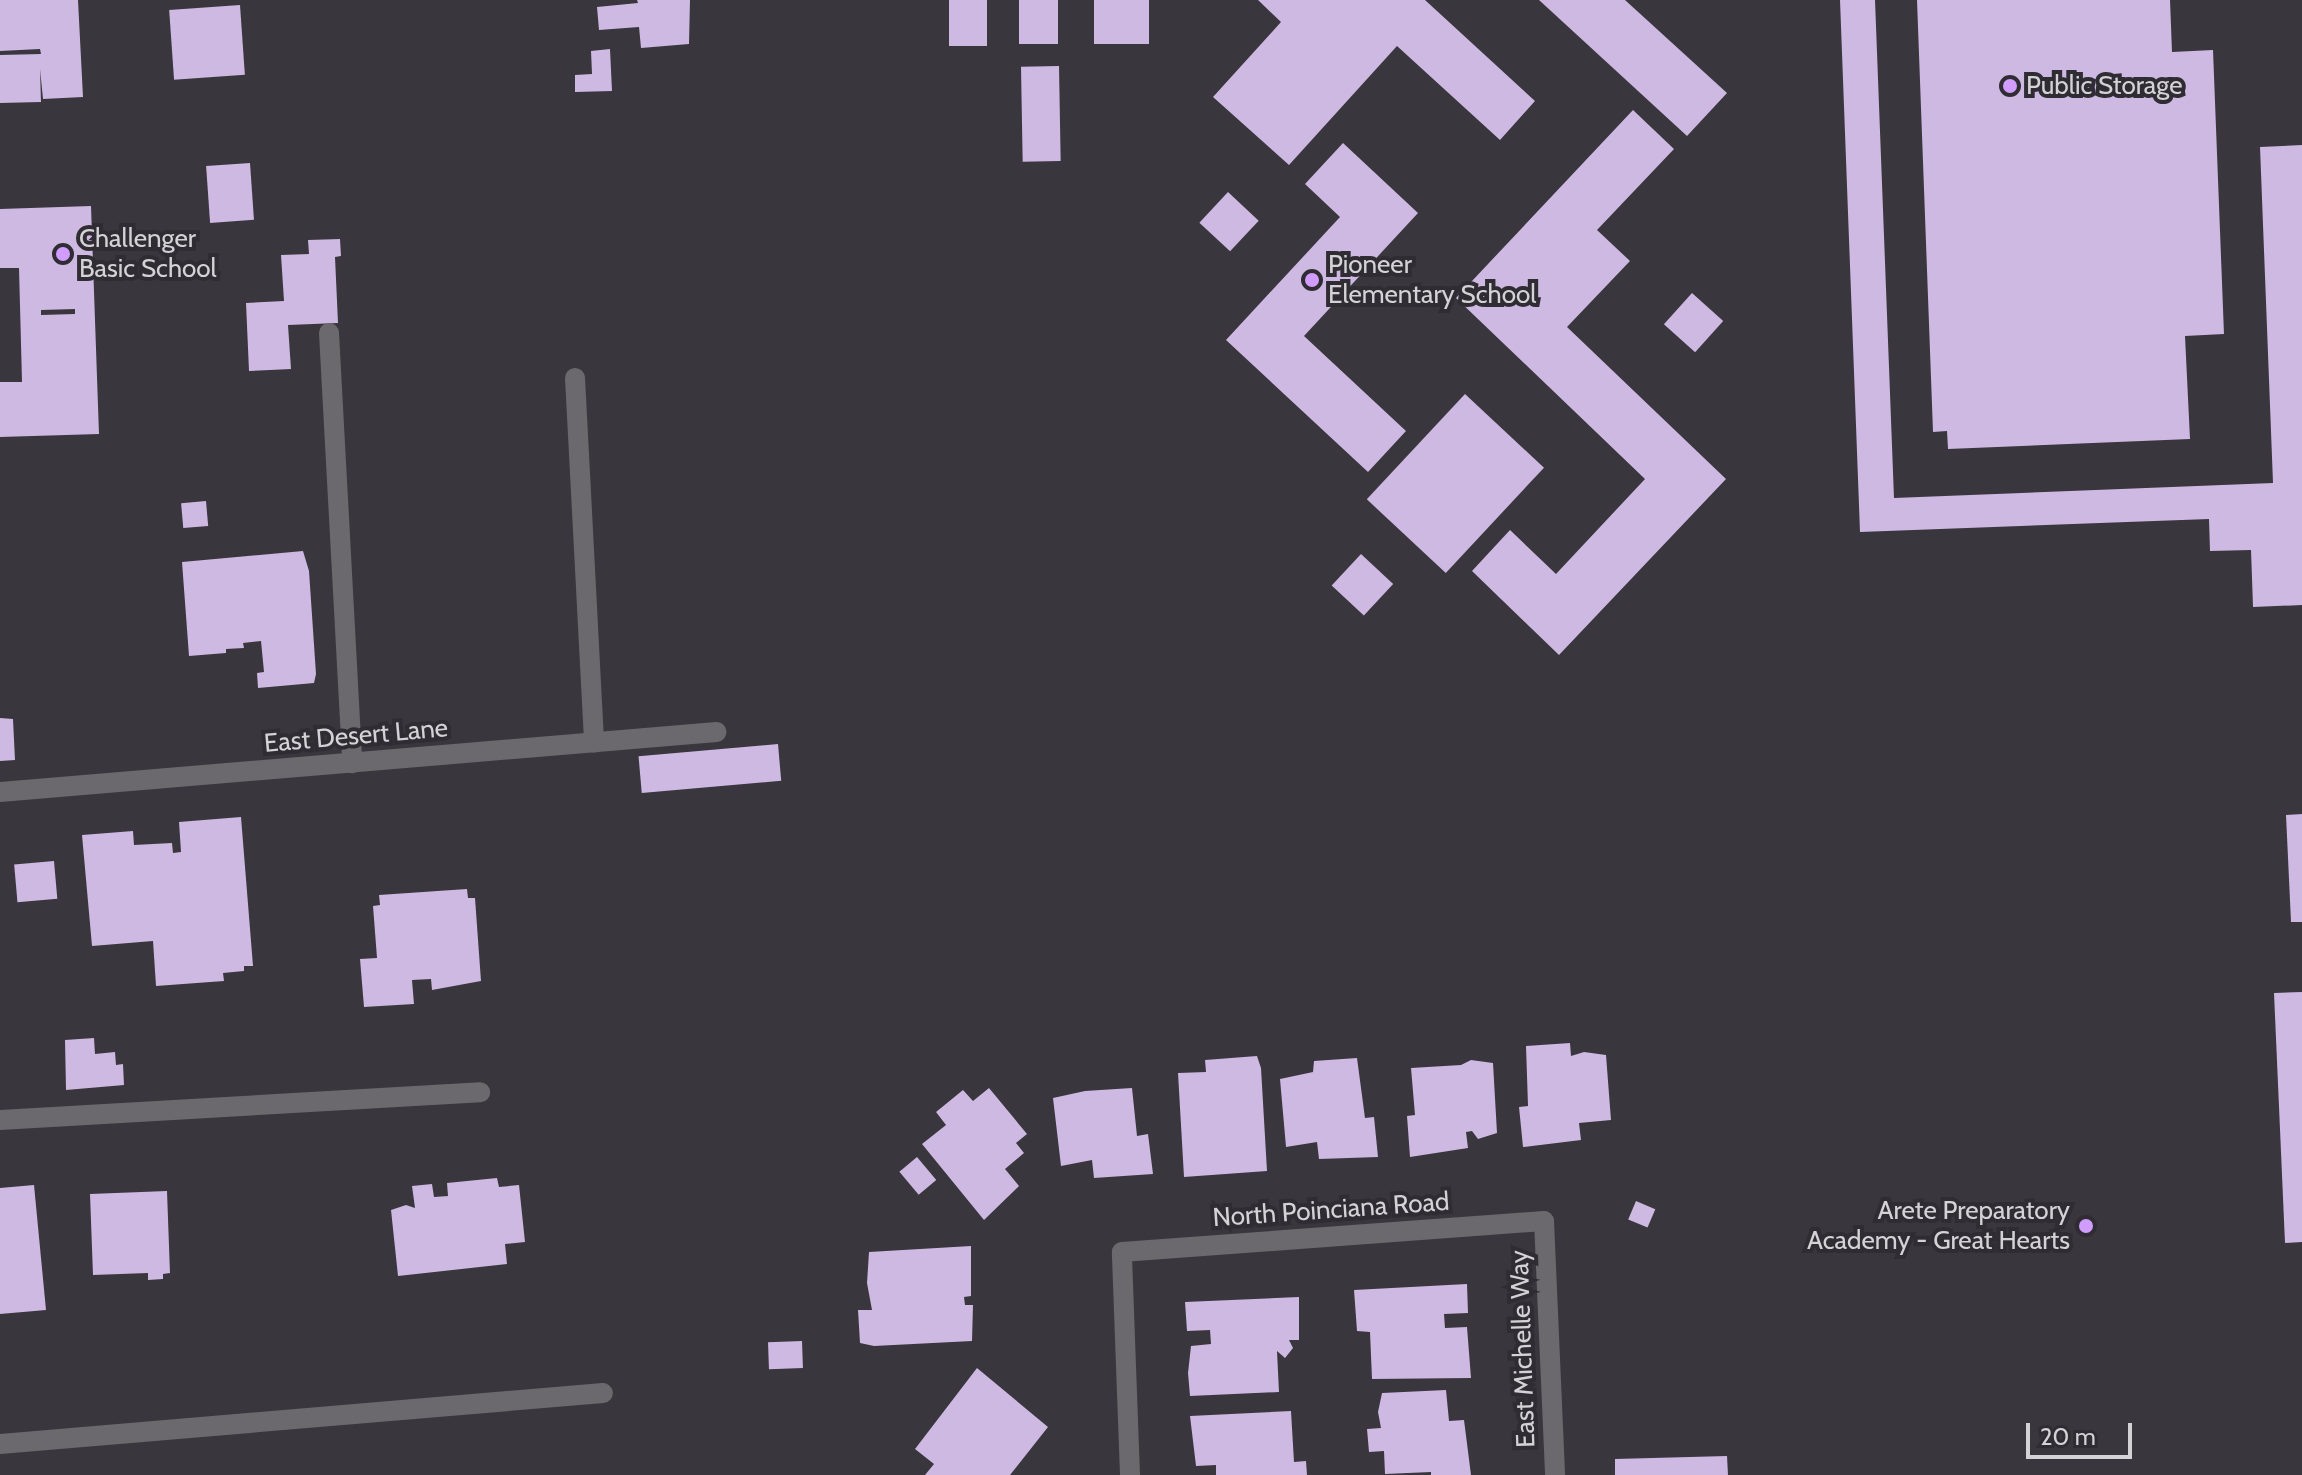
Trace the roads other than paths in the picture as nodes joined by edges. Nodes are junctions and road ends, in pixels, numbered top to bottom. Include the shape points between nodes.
1 (329, 333) dead end
2 (575, 378) dead end
3 (716, 732) dead end
4 (594, 743) junction
5 (352, 763) junction
6 (0, 792) edge
7 (480, 1092) dead end
8 (0, 1120) edge
9 (1544, 1221) joint
10 (603, 1393) dead end
11 (0, 1444) edge
12 (1130, 1475) edge
13 (1555, 1475) edge

1 - 5 street
2 - 4 street
3 - 4 street, East Desert Lane
4 - 5 street, East Desert Lane
5 - 6 street, East Desert Lane
7 - 8 street
9 - 12 street, North Poinciana Road via 1122,1252
9 - 13 street, East Michelle Way
10 - 11 street

